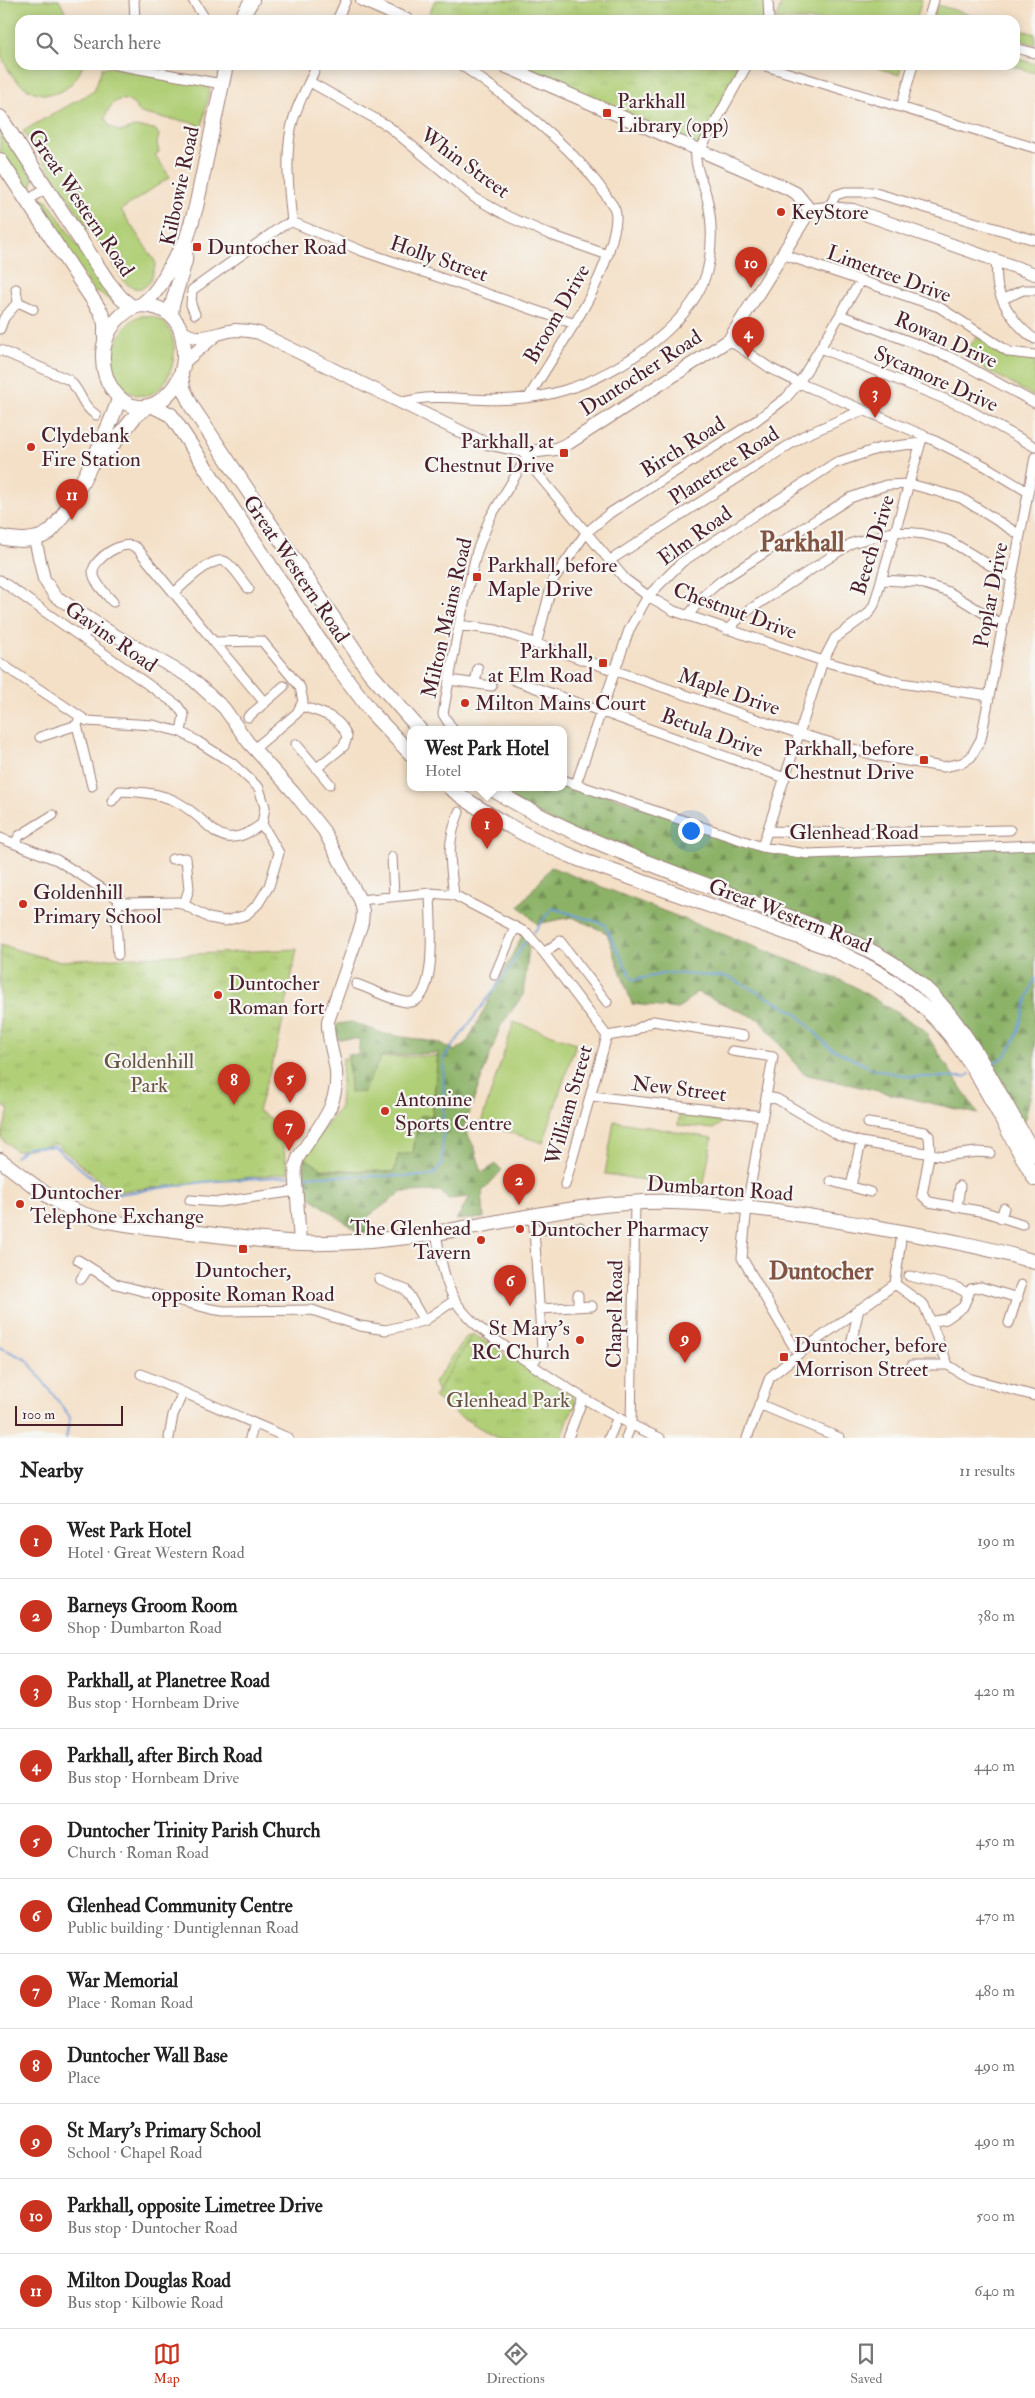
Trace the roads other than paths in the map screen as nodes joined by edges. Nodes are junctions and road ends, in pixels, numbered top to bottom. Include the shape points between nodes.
1 (134, 0) edge
2 (193, 0) edge
3 (252, 0) edge
4 (346, 0) edge
5 (362, 0) edge
6 (382, 0) edge
7 (768, 0) edge
8 (934, 0) edge
9 (135, 15) edge
10 (203, 15) edge
11 (243, 15) edge
12 (339, 15) edge
13 (396, 15) edge
14 (400, 15) edge
15 (770, 15) edge
16 (930, 15) edge
17 (1020, 50) edge
18 (1035, 54) edge
19 (152, 70) edge
20 (225, 70) edge
21 (316, 70) edge
22 (468, 70) edge
23 (513, 70) edge
24 (744, 70) edge
25 (779, 70) edge
26 (912, 70) edge
27 (310, 82) junction
28 (222, 84) junction
29 (901, 107) junction
30 (0, 117) edge
31 (1035, 148) edge
32 (698, 151) junction
33 (0, 160) edge
34 (46, 188) junction
35 (27, 201) junction
36 (828, 208) junction
37 (810, 210) junction
38 (292, 222) junction
39 (1035, 240) edge
40 (186, 242) junction
41 (782, 254) junction
42 (608, 255) junction
43 (996, 261) junction
44 (1035, 274) edge
45 (861, 280) junction
46 (16, 289) dead end
47 (1035, 290) edge
48 (1003, 299) junction
49 (18, 302) junction
50 (136, 306) junction
51 (32, 309) dead end
52 (195, 314) dead end
53 (840, 314) junction
54 (171, 315) junction
55 (2, 317) edge
56 (575, 324) junction
57 (0, 329) edge
58 (182, 330) junction
59 (216, 336) junction
60 (105, 338) junction
61 (1035, 339) edge
62 (729, 340) junction
63 (820, 348) junction
64 (0, 350) edge
65 (1035, 355) edge
66 (182, 369) junction
67 (799, 383) junction
68 (529, 397) junction
69 (119, 398) junction
70 (1035, 403) edge
71 (400, 404) junction
72 (150, 407) junction
73 (863, 410) junction
74 (96, 415) dead end
75 (921, 439) junction
76 (1035, 447) edge
77 (528, 456) junction
78 (1035, 457) edge
79 (91, 463) junction
80 (1033, 474) edge
81 (910, 484) junction
82 (1028, 492) junction
83 (896, 531) junction
84 (586, 533) junction
85 (1020, 535) junction
86 (0, 537) edge
87 (35, 539) junction
88 (609, 561) junction
89 (1012, 578) junction
90 (0, 580) edge
91 (882, 580) junction
92 (249, 590) dead end
93 (174, 593) junction
94 (648, 596) junction
95 (113, 602) dead end
96 (688, 616) junction
97 (94, 621) junction
98 (459, 624) junction
99 (1003, 625) junction
100 (727, 630) junction
101 (82, 638) junction
102 (214, 642) junction
103 (536, 645) junction
104 (823, 661) junction
105 (0, 664) edge
106 (478, 668) dead end
107 (614, 672) junction
108 (449, 680) junction
109 (514, 680) dead end
110 (476, 683) junction
111 (284, 686) dead end
112 (492, 686) dead end
113 (989, 696) junction
114 (265, 703) junction
115 (301, 706) junction
116 (602, 710) junction
117 (248, 717) dead end
118 (77, 718) junction
119 (416, 726) edge
120 (450, 726) edge
121 (181, 732) junction
122 (800, 734) junction
123 (40, 737) dead end
124 (981, 740) joint
125 (296, 744) dead end
126 (254, 749) junction
127 (407, 750) edge
128 (317, 768) junction
129 (785, 778) junction
130 (567, 781) edge
131 (330, 784) dead end
132 (576, 784) junction
133 (92, 786) dead end
134 (455, 791) edge
135 (495, 791) edge
136 (112, 801) dead end
137 (459, 812) dead end
138 (53, 816) dead end
139 (262, 824) junction
140 (1010, 830) dead end
141 (767, 831) junction
142 (0, 838) edge
143 (15, 844) junction
144 (1035, 845) edge
145 (762, 847) junction
146 (392, 857) dead end
147 (172, 859) dead end
148 (430, 894) junction
149 (394, 895) junction
150 (454, 895) junction
151 (119, 900) junction
152 (360, 900) junction
153 (184, 904) junction
154 (515, 928) junction
155 (544, 953) junction
156 (118, 955) dead end
157 (495, 975) dead end
158 (356, 984) dead end
159 (607, 1002) dead end
160 (607, 1036) junction
161 (744, 1036) dead end
162 (732, 1050) dead end
163 (972, 1059) junction
164 (987, 1085) junction
165 (592, 1096) junction
166 (766, 1097) junction
167 (762, 1116) junction
168 (868, 1123) dead end
169 (1029, 1136) edge
170 (861, 1142) junction
171 (990, 1153) dead end
172 (930, 1154) junction
173 (1035, 1155) edge
174 (0, 1160) edge
175 (1035, 1179) edge
176 (831, 1181) dead end
177 (565, 1184) dead end
178 (851, 1186) junction
179 (960, 1186) dead end
180 (297, 1188) junction
181 (870, 1192) dead end
182 (190, 1200) dead end
183 (635, 1203) junction
184 (747, 1206) junction
185 (957, 1207) junction
186 (1004, 1208) dead end
187 (533, 1214) junction
188 (1001, 1218) junction
189 (1022, 1224) dead end
190 (580, 1228) dead end
191 (535, 1230) junction
192 (902, 1232) junction
193 (436, 1233) junction
194 (300, 1242) junction
195 (78, 1260) dead end
196 (1035, 1262) edge
197 (89, 1267) junction
198 (909, 1276) dead end
199 (81, 1279) dead end
200 (379, 1279) dead end
201 (895, 1284) junction
202 (1022, 1285) dead end
203 (968, 1293) junction
204 (578, 1295) dead end
205 (1018, 1298) junction
206 (455, 1300) junction
207 (578, 1306) junction
208 (592, 1306) dead end
209 (539, 1308) junction
210 (859, 1309) junction
211 (424, 1321) junction
212 (930, 1322) junction
213 (1009, 1323) dead end
214 (807, 1346) junction
215 (798, 1354) junction
216 (912, 1364) dead end
217 (532, 1365) junction
218 (948, 1365) junction
219 (140, 1374) dead end
220 (183, 1392) junction
221 (1035, 1396) edge
222 (582, 1398) junction
223 (759, 1404) junction
224 (617, 1419) junction
225 (254, 1423) junction
226 (630, 1425) junction
227 (169, 1438) edge
228 (250, 1438) edge
229 (288, 1438) edge
230 (568, 1438) edge
231 (610, 1438) edge
232 (626, 1438) edge
233 (660, 1438) edge
234 (747, 1438) edge
235 (840, 1438) edge

1 - 9 street
2 - 10 street
3 - 11 main road
4 - 12 street
5 - 13 street
6 - 14 street
7 - 15 street
8 - 16 street
17 - 18 street
19 - 28 street
20 - 28 main road, Kilbowie Road
21 - 27 street
22 - 42 street, Broom Drive via 519,107 600,186 615,210 615,228
23 - 32 street
24 - 32 street
25 - 29 street
26 - 29 street
27 - 38 street via 291,128 288,161
27 - 42 street, Whin Street via 388,126 475,198 509,217
28 - 40 main road, Kilbowie Road
29 - 31 street
30 - 34 main road, Great Western Road
32 - 37 street via 796,193
32 - 68 street via 696,162 712,222 709,264 696,299 682,318 642,351 605,373 566,390
33 - 35 main road, Great Western Road
34 - 35 street
34 - 50 main road, Great Western Road via 120,298
35 - 60 main road, Great Western Road via 101,312
36 - 37 street
36 - 39 street via 836,195 872,192
36 - 43 street via 853,210
37 - 41 street, Duntocher Road
38 - 52 street via 192,290 191,304
38 - 56 street, Holly Street via 362,251
40 - 50 main road via 157,291
40 - 54 main road, Kilbowie Road via 185,261
41 - 45 street, Limetree Drive
41 - 62 street, Duntocher Road
42 - 56 street, Broom Drive via 599,282
43 - 44 street
43 - 48 street via 998,289
45 - 53 street, Birch Road
45 - 65 street, Limetree Drive via 939,307 1009,352
46 - 49 street
47 - 48 street via 1023,290
48 - 61 street via 1017,323
49 - 51 street
49 - 55 street
50 - 54 main road via 157,307
50 - 60 main road via 118,318
53 - 63 street, Birch Road
53 - 70 street, Rowan Drive via 950,357
54 - 58 main road
55 - 57 street
56 - 68 street, Broom Drive
58 - 59 street, Duntocher Road via 193,336
58 - 66 main road
59 - 66 street, Duntocher Road
59 - 71 street, Duntocher Road via 236,330 259,333
60 - 69 main road via 104,374
62 - 67 street
62 - 77 street, Duntocher Road via 569,443
63 - 67 street, Birch Road
63 - 76 street, Sycamore Drive via 964,407
64 - 74 street via 68,380 77,388 86,409
66 - 72 main road via 172,391
66 - 119 main road, Great Western Road via 182,388 192,407 370,673
67 - 73 street
67 - 84 street, Birch Road via 786,398 754,422 610,513
68 - 71 street, Broom Drive via 490,400 436,396
69 - 72 main road via 131,405
69 - 79 main road
71 - 77 street, Duntocher Road via 482,442
72 - 79 main road via 136,415 109,449
72 - 127 main road, Great Western Road via 171,415 338,668 373,714
73 - 75 street
73 - 88 street, Planetree Road via 803,436
75 - 81 street, Beech Drive
75 - 82 street via 985,466
75 - 94 street, Elm Road via 835,463 682,562
77 - 84 street, Chestnut Drive
77 - 98 street, Milton Mains Road via 488,524 477,551
78 - 80 street, Poplar Drive
79 - 87 main road via 58,524 49,533
80 - 82 street, Poplar Drive
81 - 83 street, Beech Drive
81 - 85 street via 961,498
81 - 96 street via 886,485 850,498 722,580
82 - 85 street, Poplar Drive
83 - 89 street via 948,540
83 - 91 street, Beech Drive
83 - 100 street via 852,543 746,612
84 - 88 street, Chestnut Drive
84 - 103 street, Birch Road via 553,580
85 - 89 street, Poplar Drive
86 - 87 main road
87 - 97 street via 46,585 64,603
88 - 94 street, Chestnut Drive via 625,579
89 - 99 street, Poplar Drive
90 - 101 street, Gavins Road
91 - 99 street via 918,582 949,592
91 - 104 street, Beech Drive via 868,614 835,638
92 - 93 street via 231,566 218,560
93 - 95 street via 137,548 124,544 97,562 93,572 96,582
93 - 102 street
94 - 96 street, Chestnut Drive
94 - 107 street, Elm Road via 629,630
96 - 100 street, Chestnut Drive
97 - 101 street
97 - 126 street via 199,685 224,708
98 - 103 street, Maple Drive via 496,630
98 - 108 street, Milton Mains Road
99 - 113 street, Poplar Drive
100 - 104 street, Chestnut Drive
101 - 121 street, Gavins Road via 181,707 184,715
102 - 114 street
102 - 115 street via 257,640 265,643 300,687
103 - 107 street, Maple Drive
104 - 113 street, Chestnut Drive via 901,683
104 - 122 street, Beech Drive
105 - 118 street
106 - 110 street
107 - 116 street, Elm Road
107 - 122 street, Maple Drive
108 - 110 street
108 - 120 street, Milton Mains Road via 443,714
109 - 116 street, Betula Drive
110 - 112 street
111 - 114 street
113 - 124 street, Poplar Drive
114 - 117 street
115 - 126 street via 291,719
115 - 128 street via 332,717 347,737 344,746
116 - 129 street, Betula Drive
116 - 132 street, Elm Road
118 - 121 street via 90,722 138,723
118 - 123 street
118 - 133 street
121 - 139 street via 219,754 254,782 265,801
122 - 124 street, Maple Drive via 878,756 943,767 962,763
122 - 129 street, Beech Drive
125 - 128 street
126 - 152 street via 324,831
128 - 131 street
129 - 141 street, Beech Drive
130 - 132 street, Glenhead Road
132 - 145 street, Glenhead Road
134 - 163 main road, Great Western Road via 508,826 569,855 830,948 862,963 903,989
135 - 163 main road, Great Western Road via 566,829 829,932 874,953 930,994 955,1022
136 - 139 street via 120,790 165,797 186,807 227,838 247,836
137 - 150 street via 451,832 449,852
138 - 143 street via 19,836
139 - 153 street via 279,857 269,886 258,904 246,915 225,921 209,918
140 - 141 street
141 - 145 street, Beech Drive
142 - 143 street
143 - 151 street via 57,860
144 - 145 street, Glenhead Road via 808,854
146 - 149 street
147 - 153 street via 186,858 189,889
148 - 149 street
148 - 150 street
148 - 158 street via 430,973 422,997 416,1002 407,1002
149 - 152 street
150 - 154 street
151 - 153 street via 132,904
151 - 156 street via 116,915
152 - 180 street via 362,923 328,1021 336,1070 335,1096 330,1110 301,1152 295,1167
154 - 155 street via 527,933
154 - 157 street
155 - 159 street via 560,941
155 - 160 street
160 - 161 street via 631,1032 653,1021
160 - 165 street, William Street
162 - 166 street via 773,1057
163 - 164 main road, Great Western Road
164 - 169 main road, Great Western Road
164 - 175 main road, Great Western Road
165 - 167 street, New Street
165 - 177 street, William Street
166 - 167 street
166 - 170 street via 777,1099 840,1136
167 - 184 street
168 - 172 street via 925,1132 931,1141
169 - 173 main road, Great Western Road
170 - 172 street
170 - 178 street
171 - 172 street
172 - 185 street via 922,1195 929,1202
174 - 194 main road, Dumbarton Road via 63,1205 97,1218
176 - 178 street
178 - 181 street
179 - 185 street
180 - 182 street via 219,1202
180 - 194 street
183 - 184 main road, Dumbarton Road
183 - 187 main road, Dumbarton Road
183 - 226 street, Chapel Road
184 - 192 main road, Dumbarton Road
184 - 215 street via 742,1258
185 - 188 street
186 - 188 street
187 - 191 street
187 - 193 main road, Dumbarton Road
188 - 189 street
190 - 191 street
191 - 209 street
192 - 196 main road, Dumbarton Road
192 - 201 street
193 - 194 main road, Dumbarton Road via 351,1242
193 - 206 street via 443,1268
195 - 197 street
197 - 199 street
197 - 211 street via 130,1289 210,1309 312,1310 360,1326 386,1330
198 - 203 street
200 - 211 street via 406,1290
201 - 210 street
201 - 212 street via 924,1305
202 - 205 street
203 - 205 street via 980,1287
203 - 212 street via 963,1307 946,1319
204 - 207 street
205 - 213 street
206 - 211 street
206 - 217 street via 481,1330
207 - 208 street
207 - 209 street
209 - 217 street via 542,1349
210 - 214 street
210 - 214 street via 848,1348
212 - 218 street
214 - 215 street
215 - 223 street via 770,1378
216 - 218 street
217 - 222 street
218 - 221 street via 968,1378
219 - 220 street
220 - 225 street
220 - 227 street via 173,1415
222 - 224 street
222 - 230 street
223 - 234 street
223 - 235 street
224 - 226 street
224 - 231 street
225 - 228 street
225 - 229 street
226 - 232 street, Chapel Road
226 - 233 street

